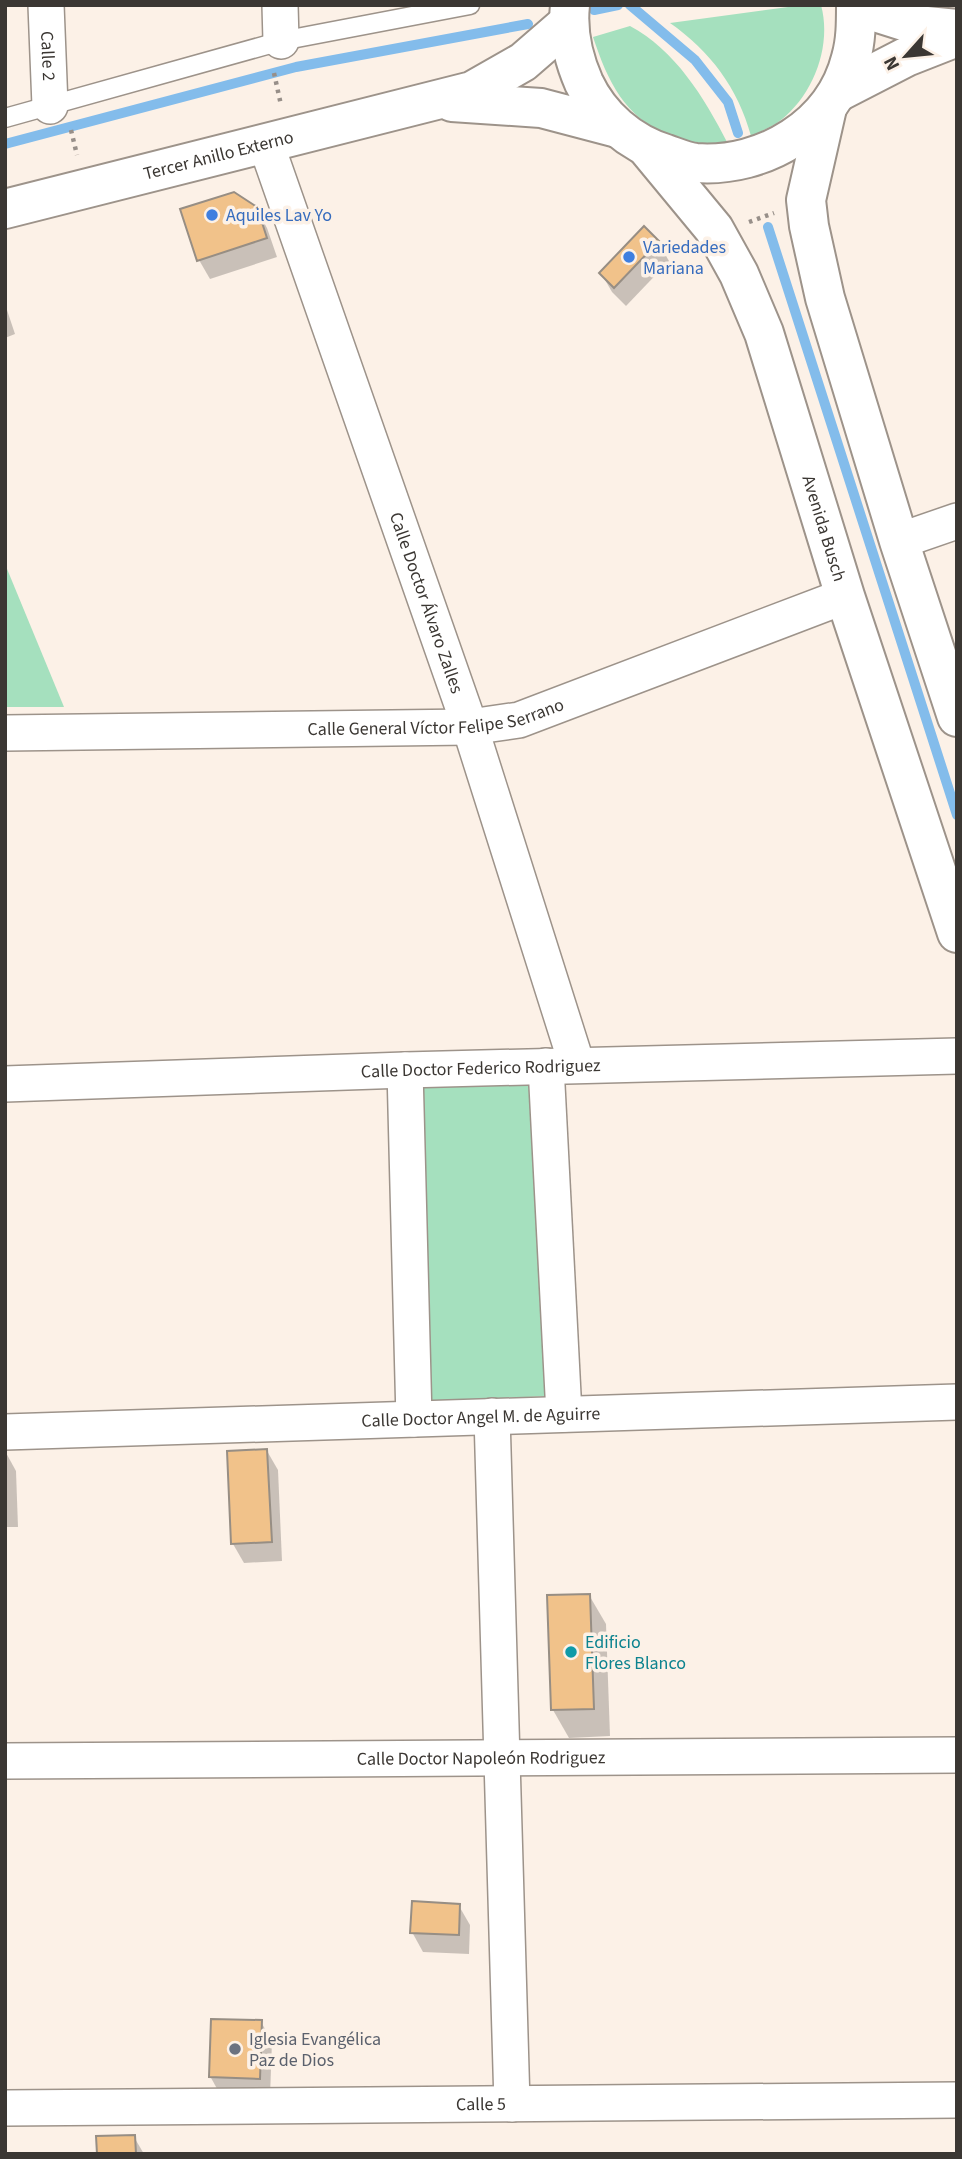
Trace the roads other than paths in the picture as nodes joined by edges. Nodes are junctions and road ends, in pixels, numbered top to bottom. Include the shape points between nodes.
1 (46, 5) edge
2 (280, 5) edge
3 (470, 5) edge
4 (856, 6) edge
5 (569, 14) edge
6 (957, 29) edge
7 (957, 37) edge
8 (281, 41) junction
9 (832, 100) junction
10 (433, 102) junction
11 (50, 106) junction
12 (5, 118) edge
13 (632, 138) junction
14 (265, 144) junction
15 (5, 209) edge
16 (957, 521) edge
17 (899, 541) junction
18 (845, 596) junction
19 (957, 717) edge
20 (470, 727) junction
21 (5, 733) edge
22 (957, 933) edge
23 (957, 1056) edge
24 (562, 1066) junction
25 (405, 1070) junction
26 (5, 1084) edge
27 (957, 1402) edge
28 (564, 1414) junction
29 (492, 1416) junction
30 (414, 1419) junction
31 (5, 1432) edge
32 (957, 1755) edge
33 (501, 1758) junction
34 (5, 1761) edge
35 (957, 2100) edge
36 (512, 2104) junction
37 (5, 2108) edge

1 - 11 street, Calle 2
2 - 8 street
3 - 8 lane
4 - 6 main road via 916,25
4 - 9 main road via 851,60
5 - 10 main road, Tercer Anillo Externo via 523,62 472,91
5 - 13 main road, Avenida Busch via 575,62 591,98
7 - 9 main road via 906,57
8 - 11 lane
9 - 13 main road, Tercer Anillo Externo via 790,141 745,161 695,163
9 - 17 main road via 806,200 809,226 825,298
10 - 13 main road, Tercer Anillo Externo via 541,108
10 - 14 main road, Tercer Anillo Externo
11 - 12 lane
13 - 18 main road, Avenida Busch via 714,229 739,274 764,333
14 - 15 main road, Tercer Anillo Externo
14 - 20 street, Calle Doctor Álvaro Zalles
16 - 17 street
17 - 19 main road
18 - 20 street, Calle General Víctor Felipe Serrano via 519,720
18 - 22 main road, Avenida Busch
20 - 21 street, Calle General Víctor Felipe Serrano
20 - 24 street, Calle Doctor Álvaro Zalles
23 - 24 street, Calle Doctor Federico Rodriguez
24 - 25 street, Calle Doctor Federico Rodriguez
24 - 28 street, Calle Doctor Álvaro Zalles
25 - 26 street, Calle Doctor Federico Rodriguez
25 - 30 street
27 - 28 street, Calle Doctor Angel M. de Aguirre
28 - 29 street, Calle Doctor Angel M. de Aguirre
29 - 30 street, Calle Doctor Angel M. de Aguirre
29 - 33 street
30 - 31 street, Calle Doctor Angel M. de Aguirre
32 - 33 street, Calle Doctor Napoleón Rodriguez
33 - 34 street, Calle Doctor Napoleón Rodriguez
33 - 36 street
35 - 36 street, Calle 5
36 - 37 street, Calle 5

